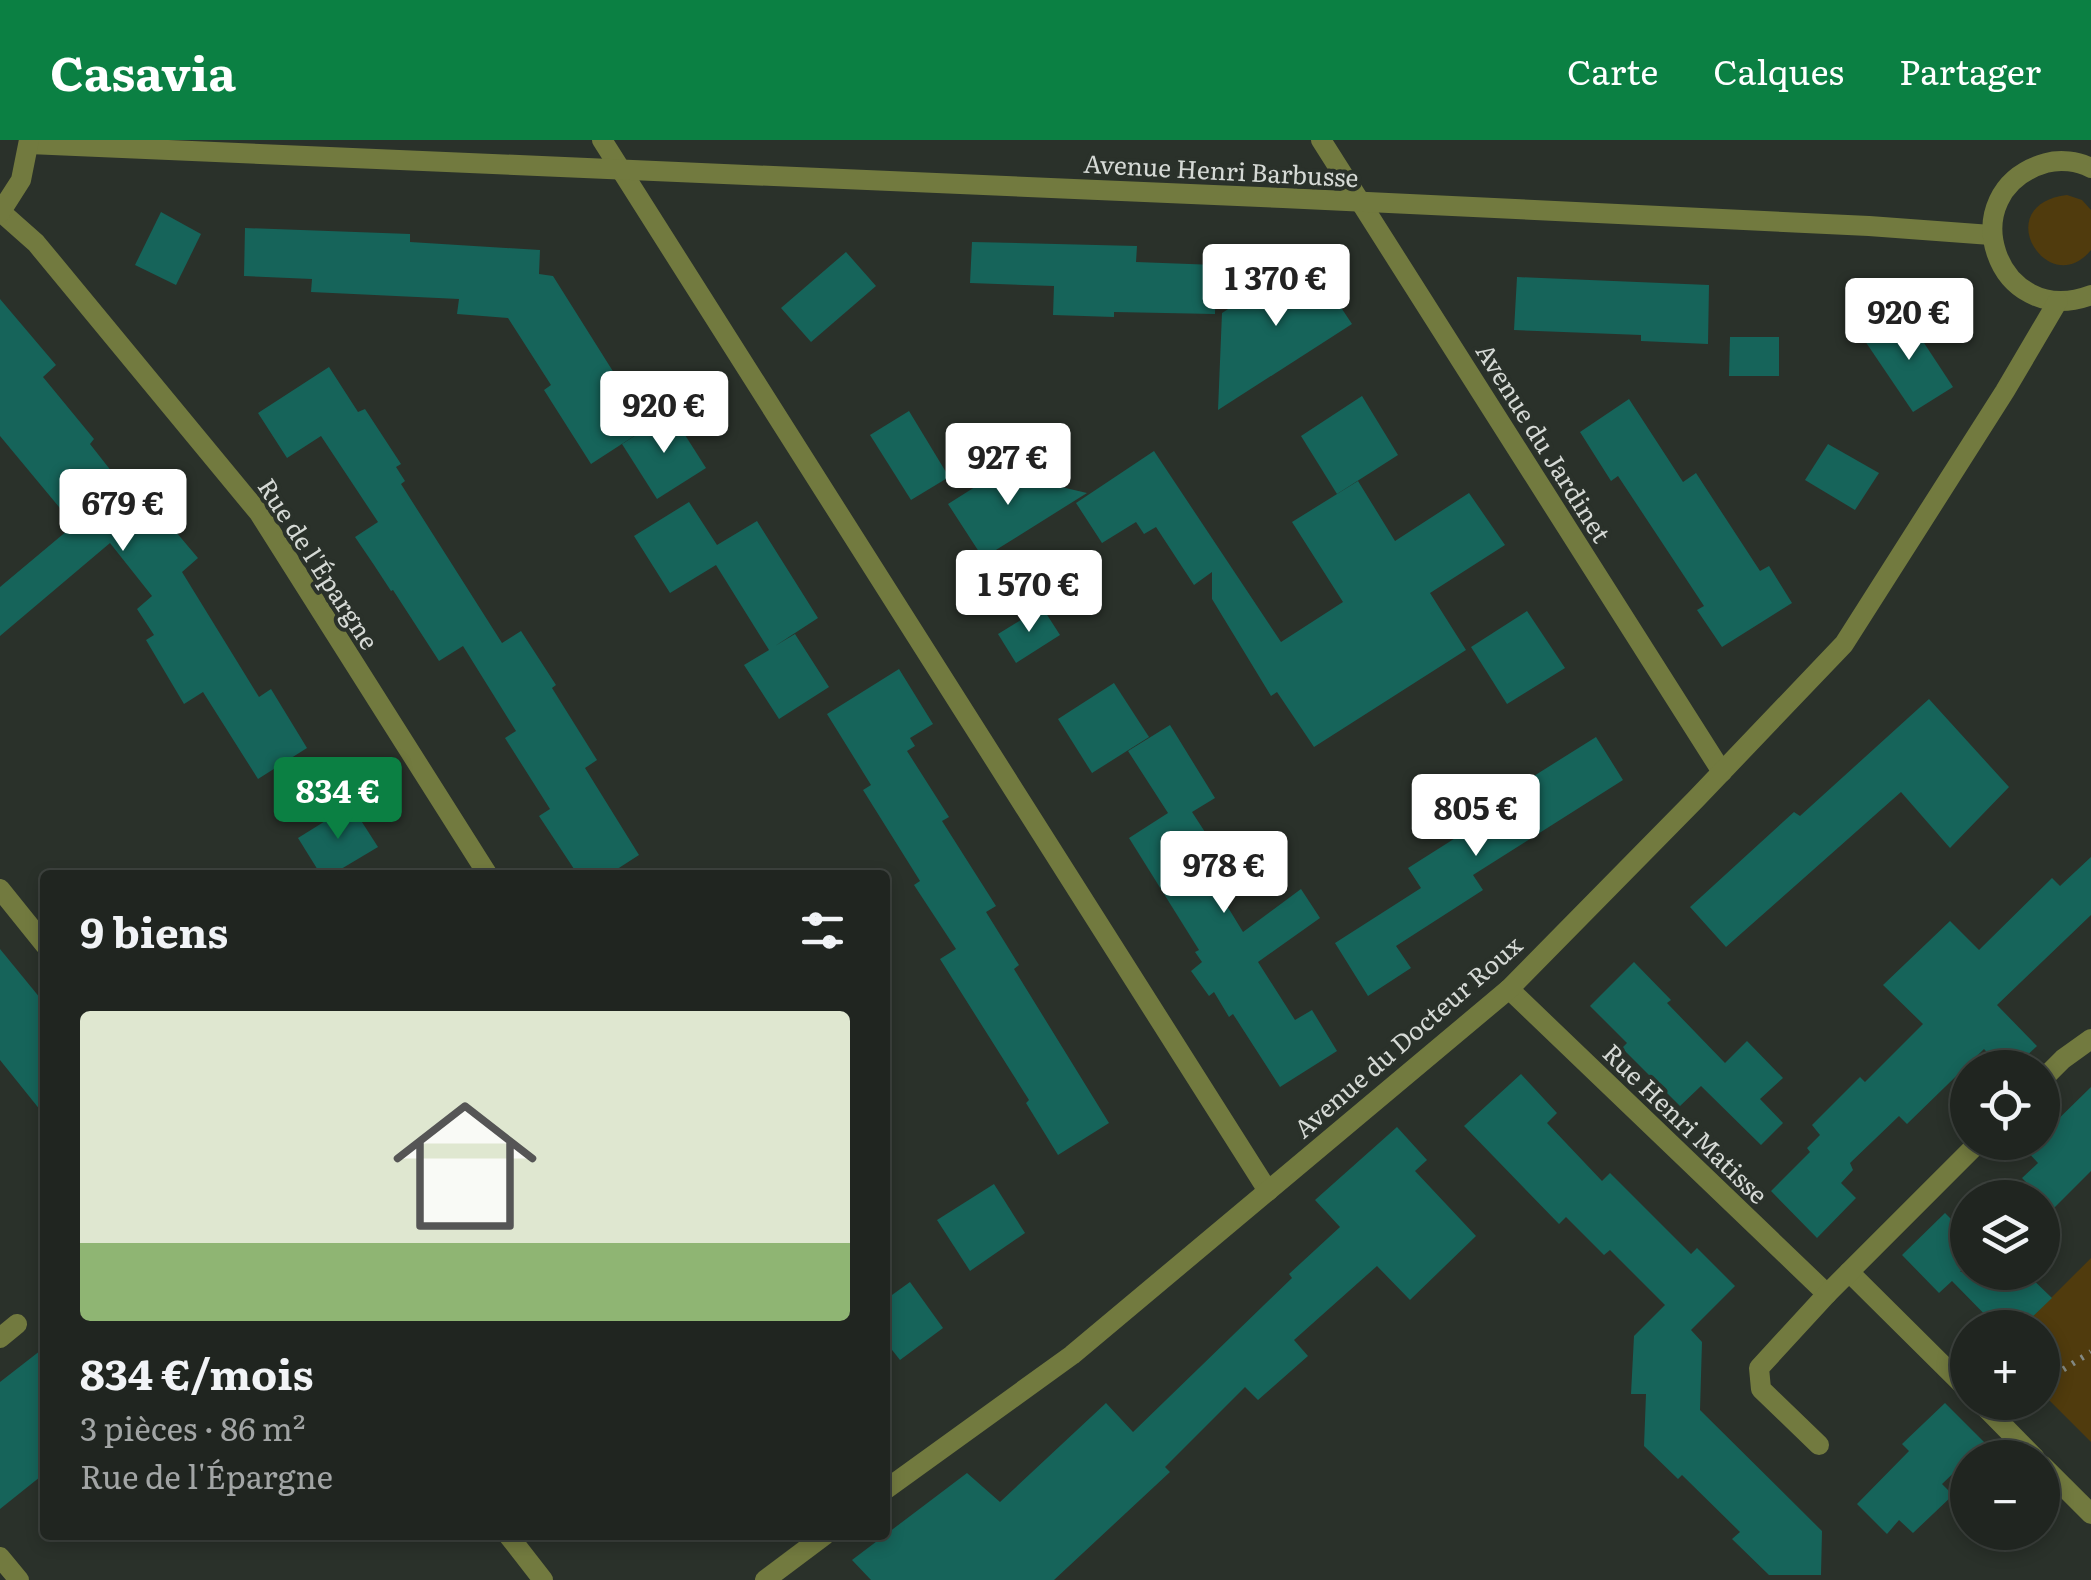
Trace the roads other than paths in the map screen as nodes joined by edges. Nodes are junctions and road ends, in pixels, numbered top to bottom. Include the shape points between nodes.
1 (602, 140) edge
2 (1320, 140) edge
3 (2043, 140) edge
4 (29, 142) edge
5 (2055, 161) junction
6 (2091, 168) edge
7 (620, 169) junction
8 (1360, 202) junction
9 (0, 212) edge
10 (1992, 235) junction
11 (2091, 294) edge
12 (2058, 302) junction
13 (1722, 772) junction
14 (485, 870) edge
15 (0, 889) edge
16 (40, 939) edge
17 (1509, 988) junction
18 (2091, 1040) edge
19 (2060, 1062) edge
20 (1961, 1160) edge
21 (1268, 1191) junction
22 (1849, 1272) junction
23 (1828, 1294) junction
24 (17, 1324) dead end
25 (0, 1338) edge
26 (1950, 1372) edge
27 (1998, 1420) edge
28 (2018, 1440) edge
29 (1819, 1445) dead end
30 (2060, 1482) edge
31 (890, 1486) edge
32 (2091, 1514) edge
33 (512, 1540) edge
34 (818, 1540) edge
35 (0, 1556) edge
36 (19, 1580) edge
37 (543, 1580) edge
38 (765, 1580) edge

1 - 7 street
2 - 8 street, Avenue du Jardinet
3 - 5 street
4 - 7 street, Avenue Henri Barbusse
4 - 9 street via 20,180
5 - 6 street
5 - 10 street via 2029,168 2008,185 1995,209
7 - 8 street, Avenue Henri Barbusse
7 - 21 street
8 - 10 street, Avenue Henri Barbusse
8 - 13 street, Avenue du Jardinet
9 - 14 street, Rue de l'Épargne via 36,243 259,514
10 - 12 street via 2012,281
11 - 12 street
12 - 13 street, Avenue du Docteur Roux via 1844,644
13 - 17 street, Avenue du Docteur Roux
15 - 16 street
17 - 21 street, Avenue du Docteur Roux
17 - 23 street, Rue Henri Matisse
18 - 19 street
20 - 22 street
21 - 31 street, Avenue du Docteur Roux via 1072,1355
22 - 23 street
22 - 26 street
23 - 29 street via 1759,1368 1761,1389
24 - 25 street
27 - 28 street
30 - 32 street
33 - 37 street
34 - 38 street
35 - 36 street

